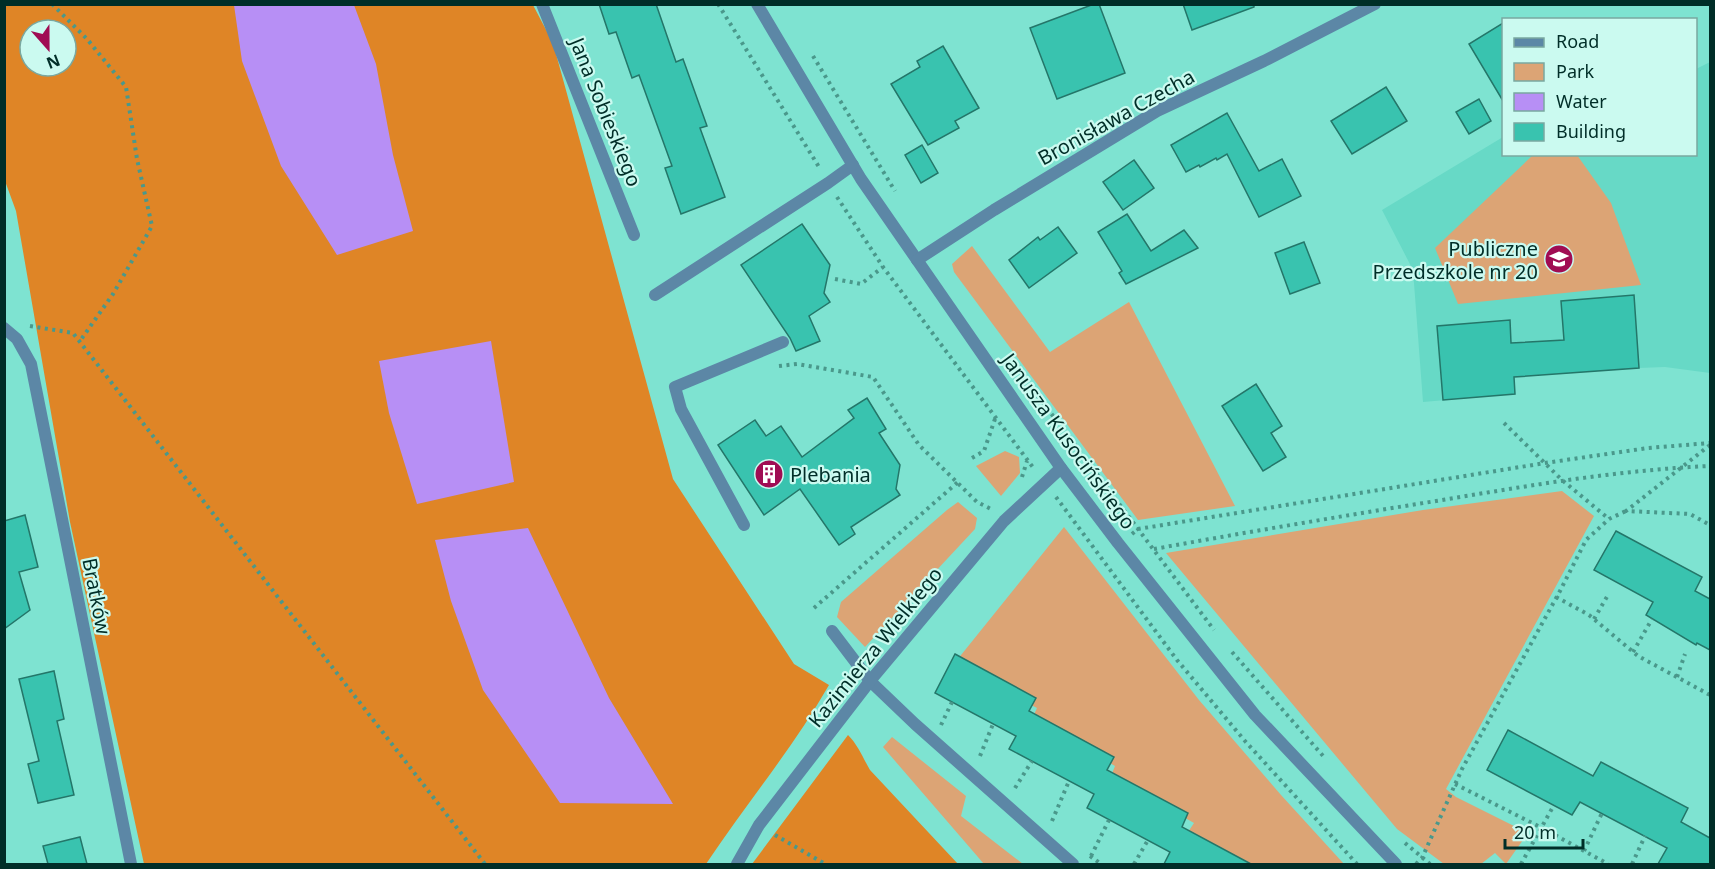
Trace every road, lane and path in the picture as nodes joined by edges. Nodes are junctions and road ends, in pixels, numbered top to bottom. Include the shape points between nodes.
1 (52, 4) edge
2 (542, 4) edge
3 (718, 4) edge
4 (757, 4) edge
5 (1375, 4) edge
6 (811, 53) dead end
7 (853, 165) junction
8 (828, 183) junction
9 (898, 196) dead end
10 (634, 235) dead end
11 (917, 260) junction
12 (883, 267) junction
13 (835, 279) dead end
14 (655, 295) dead end
15 (26, 326) dead end
16 (4, 328) edge
17 (80, 341) junction
18 (783, 342) dead end
19 (776, 366) dead end
20 (1025, 379) dead end
21 (996, 416) junction
22 (1504, 423) dead end
23 (1710, 444) edge
24 (972, 458) dead end
25 (1545, 463) junction
26 (1710, 466) edge
27 (1680, 467) junction
28 (1061, 468) junction
29 (1562, 480) junction
30 (958, 482) junction
31 (1045, 482) junction
32 (992, 509) dead end
33 (1626, 511) junction
34 (1609, 519) junction
35 (744, 525) dead end
36 (1710, 525) edge
37 (1138, 529) junction
38 (1154, 549) junction
39 (1608, 595) dead end
40 (1556, 597) junction
41 (814, 608) dead end
42 (1594, 619) junction
43 (1652, 619) dead end
44 (832, 631) dead end
45 (1218, 635) dead end
46 (1226, 645) dead end
47 (1633, 652) junction
48 (1685, 654) dead end
49 (1677, 677) junction
50 (870, 681) junction
51 (1710, 695) edge
52 (952, 702) dead end
53 (993, 724) dead end
54 (937, 734) dead end
55 (1032, 761) dead end
56 (976, 765) dead end
57 (1331, 765) dead end
58 (1069, 781) dead end
59 (1455, 784) junction
60 (1011, 794) dead end
61 (1554, 806) dead end
62 (1602, 813) dead end
63 (1109, 820) dead end
64 (759, 825) junction
65 (1051, 825) dead end
66 (1542, 828) junction
67 (1645, 836) dead end
68 (1399, 837) dead end
69 (1148, 840) dead end
70 (1584, 851) junction
71 (1091, 856) dead end
72 (1422, 858) junction
73 (131, 864) edge
74 (485, 864) edge
75 (737, 864) edge
76 (825, 864) edge
77 (1073, 864) edge
78 (1134, 864) edge
79 (1358, 864) edge
80 (1396, 864) edge
81 (1416, 864) edge
82 (1430, 864) edge
83 (1521, 864) edge
84 (1608, 864) edge
85 (1632, 864) edge

1 - 17 path via 126,87 152,226 113,294
2 - 10 street, Jana Sobieskiego
3 - 8 path
4 - 7 street, Janusza Kusocińskiego
5 - 11 street, Bronisława Czecha via 1157,111
6 - 9 path
7 - 8 street
7 - 11 street, Janusza Kusocińskiego
8 - 12 path
8 - 14 street
11 - 28 street, Janusza Kusocińskiego
12 - 13 path via 861,284
12 - 21 path
15 - 17 path via 73,333
16 - 73 street, Bratków via 17,339 31,364
17 - 74 path
18 - 35 street via 675,387 681,409
19 - 30 path via 797,364 873,377 919,445
20 - 37 path
21 - 24 path via 984,451
21 - 31 path
22 - 25 path
23 - 25 path via 1648,448
23 - 27 path
25 - 29 path
25 - 37 path
26 - 27 path
27 - 29 path
27 - 33 path
28 - 31 street, Kazimierza Wielkiego
28 - 80 street, Janusza Kusocińskiego via 1256,715
29 - 34 path
29 - 38 path
30 - 32 path via 977,502
30 - 41 path
31 - 50 street, Kazimierza Wielkiego via 1004,521
31 - 79 path via 1177,660
33 - 34 path
33 - 36 path via 1690,514
34 - 40 path via 1586,540
37 - 38 path
38 - 45 path
39 - 42 path
40 - 42 path
40 - 59 path
42 - 47 path
43 - 47 path
44 - 50 street
46 - 57 path
47 - 49 path
48 - 49 path
49 - 51 path
50 - 64 street, Kazimierza Wielkiego
50 - 77 street
52 - 54 path
53 - 56 path
55 - 60 path
58 - 65 path
59 - 66 path
59 - 72 path
61 - 66 path
62 - 70 path
63 - 71 path
64 - 75 street, Kazimierza Wielkiego
64 - 76 path
66 - 70 path
66 - 83 path
67 - 85 path
68 - 72 path
69 - 78 path
70 - 84 path
72 - 81 path
72 - 82 path

